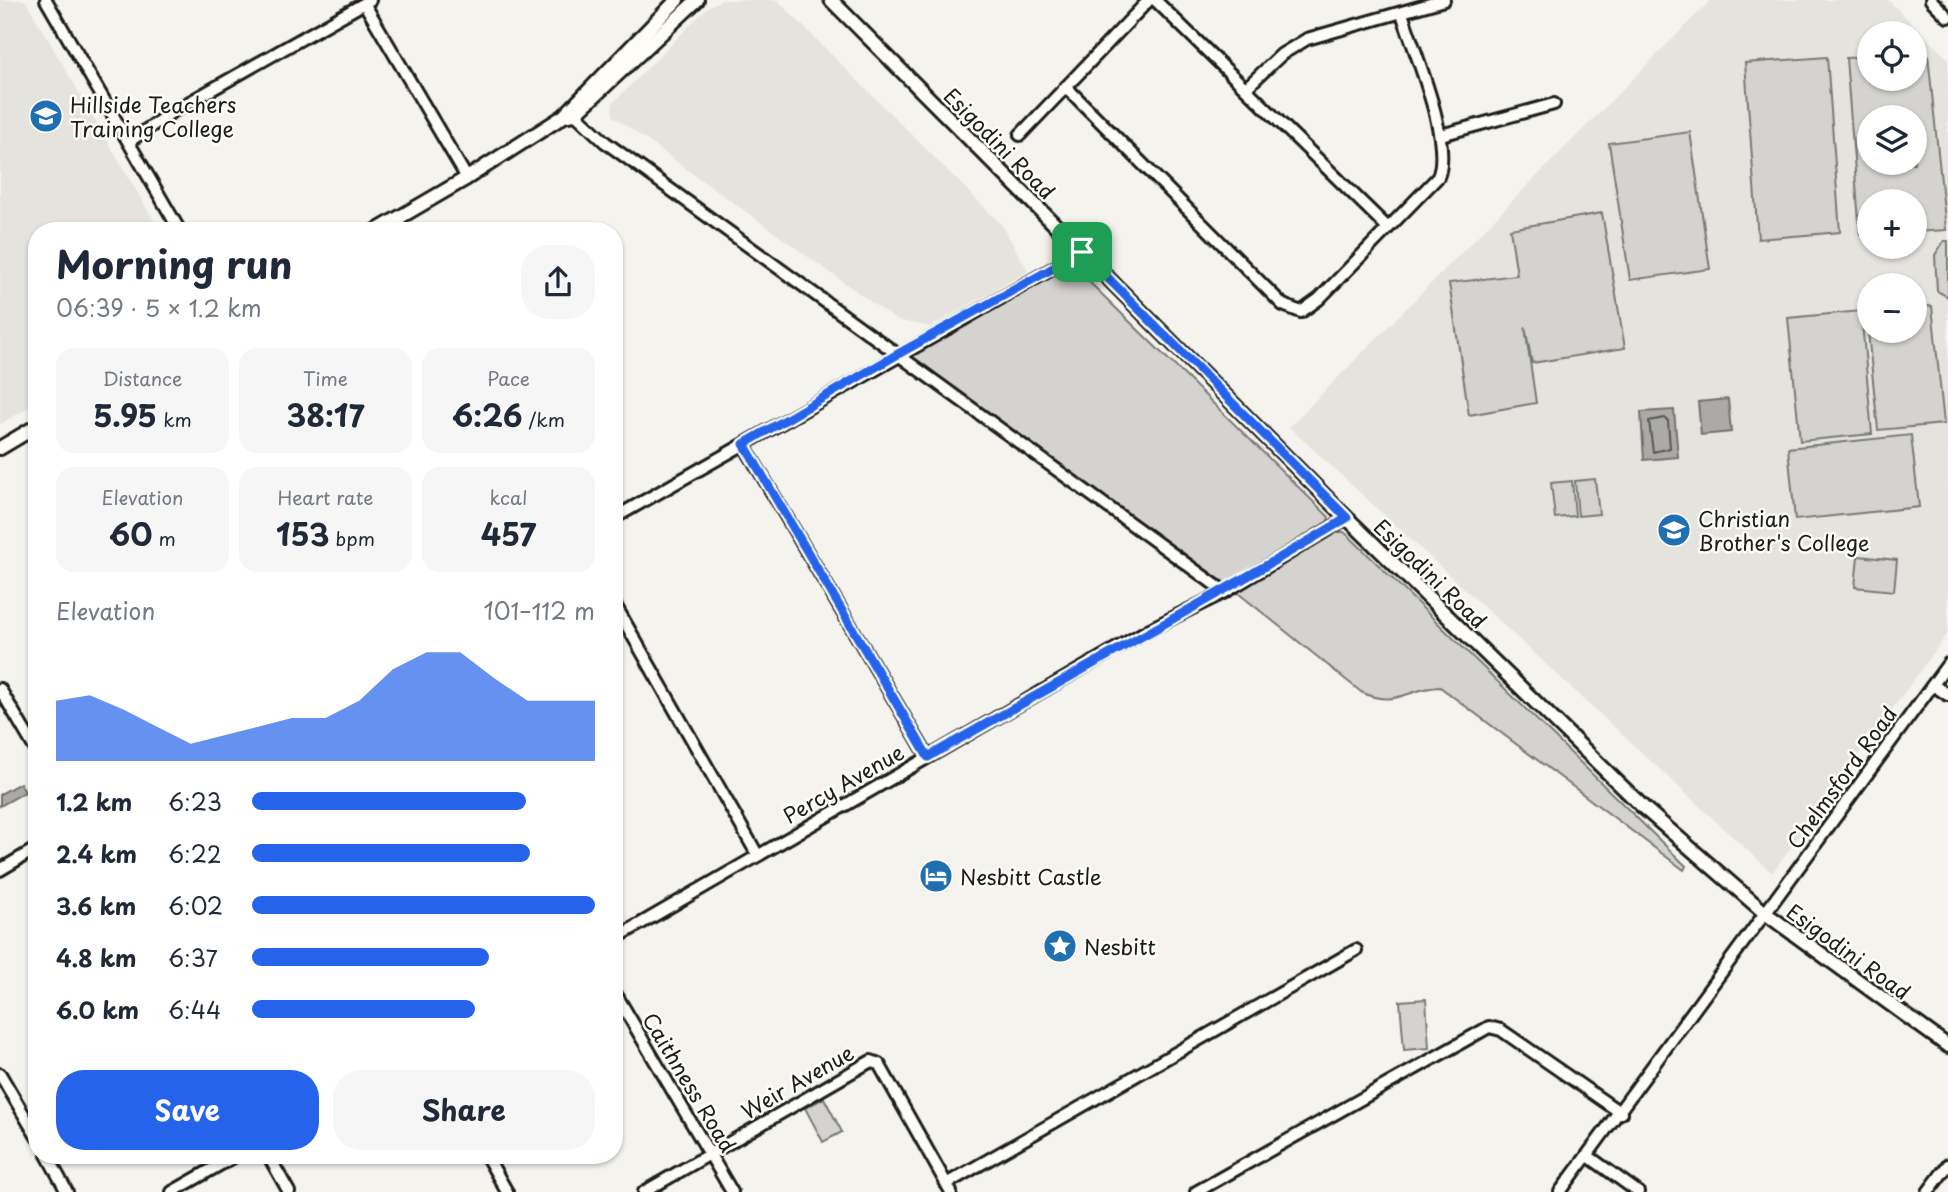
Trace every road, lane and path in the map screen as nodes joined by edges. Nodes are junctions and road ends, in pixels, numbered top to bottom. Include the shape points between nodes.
1 (46, 0) edge
2 (677, 0) edge
3 (698, 0) edge
4 (831, 0) edge
5 (1149, 0) edge
6 (1155, 0) edge
7 (1444, 0) edge
8 (1931, 0) edge
9 (367, 2) edge
10 (1402, 13) junction
11 (1947, 15) edge
12 (1066, 87) junction
13 (1247, 87) junction
14 (1554, 104) dead end
15 (570, 113) junction
16 (1020, 135) dead end
17 (1441, 135) junction
18 (130, 141) junction
19 (467, 178) junction
20 (175, 222) edge
21 (404, 222) edge
22 (1387, 227) junction
23 (1082, 252) junction
24 (898, 354) junction
25 (28, 431) edge
26 (744, 444) junction
27 (0, 448) edge
28 (623, 513) edge
29 (1347, 518) junction
30 (1225, 592) junction
31 (623, 619) edge
32 (1948, 664) edge
33 (1933, 685) junction
34 (0, 689) edge
35 (1948, 695) edge
36 (28, 737) edge
37 (928, 757) junction
38 (28, 853) edge
39 (757, 855) junction
40 (0, 870) edge
41 (1765, 913) junction
42 (623, 934) edge
43 (1356, 950) dead end
44 (623, 1006) edge
45 (1948, 1046) edge
46 (0, 1074) edge
47 (1621, 1113) junction
48 (28, 1122) edge
49 (710, 1155) junction
50 (1588, 1156) junction
51 (52, 1164) edge
52 (221, 1164) edge
53 (273, 1164) edge
54 (491, 1164) edge
55 (1948, 1165) edge
56 (949, 1188) edge
57 (67, 1192) edge
58 (172, 1192) edge
59 (289, 1192) edge
60 (507, 1192) edge
61 (644, 1192) edge
62 (732, 1192) edge
63 (1196, 1192) edge
64 (1560, 1192) edge
65 (1638, 1192) edge
66 (1928, 1192) edge

1 - 18 street
2 - 15 main road
3 - 15 main road
4 - 23 main road, Esigodini Road
5 - 12 street
6 - 13 street
7 - 10 street
8 - 11 street
9 - 18 street via 172,112
9 - 19 street
10 - 13 street via 1294,45
10 - 17 street
12 - 16 street
12 - 22 street via 1291,310 1309,309
13 - 22 street
14 - 17 street
15 - 19 main road
15 - 24 street
17 - 22 street via 1438,177
18 - 20 street
19 - 21 main road
23 - 24 street
23 - 29 main road, Esigodini Road
24 - 26 street
24 - 30 street
25 - 27 main road
26 - 28 street
26 - 37 street
29 - 30 street, Percy Avenue
29 - 41 main road, Esigodini Road via 1644,808
30 - 37 street, Percy Avenue via 1150,629
31 - 39 street
32 - 33 street, Chelmsford Road
33 - 35 street
33 - 41 street, Chelmsford Road
34 - 36 street
37 - 39 street, Percy Avenue
38 - 40 street
39 - 42 street, Percy Avenue
41 - 45 main road, Esigodini Road
41 - 47 street, Chelmsford Road
43 - 56 street
44 - 49 street, Caithness Road
46 - 48 street
47 - 50 street, Chelmsford Road
47 - 63 street via 1501,1030 1489,1027
49 - 56 street, Weir Avenue via 871,1061 879,1064
49 - 61 street, Weir Avenue
49 - 62 street, Caithness Road
50 - 64 street, Chelmsford Road
50 - 65 street
51 - 57 street
52 - 58 street
53 - 59 street
54 - 60 street
55 - 66 street

